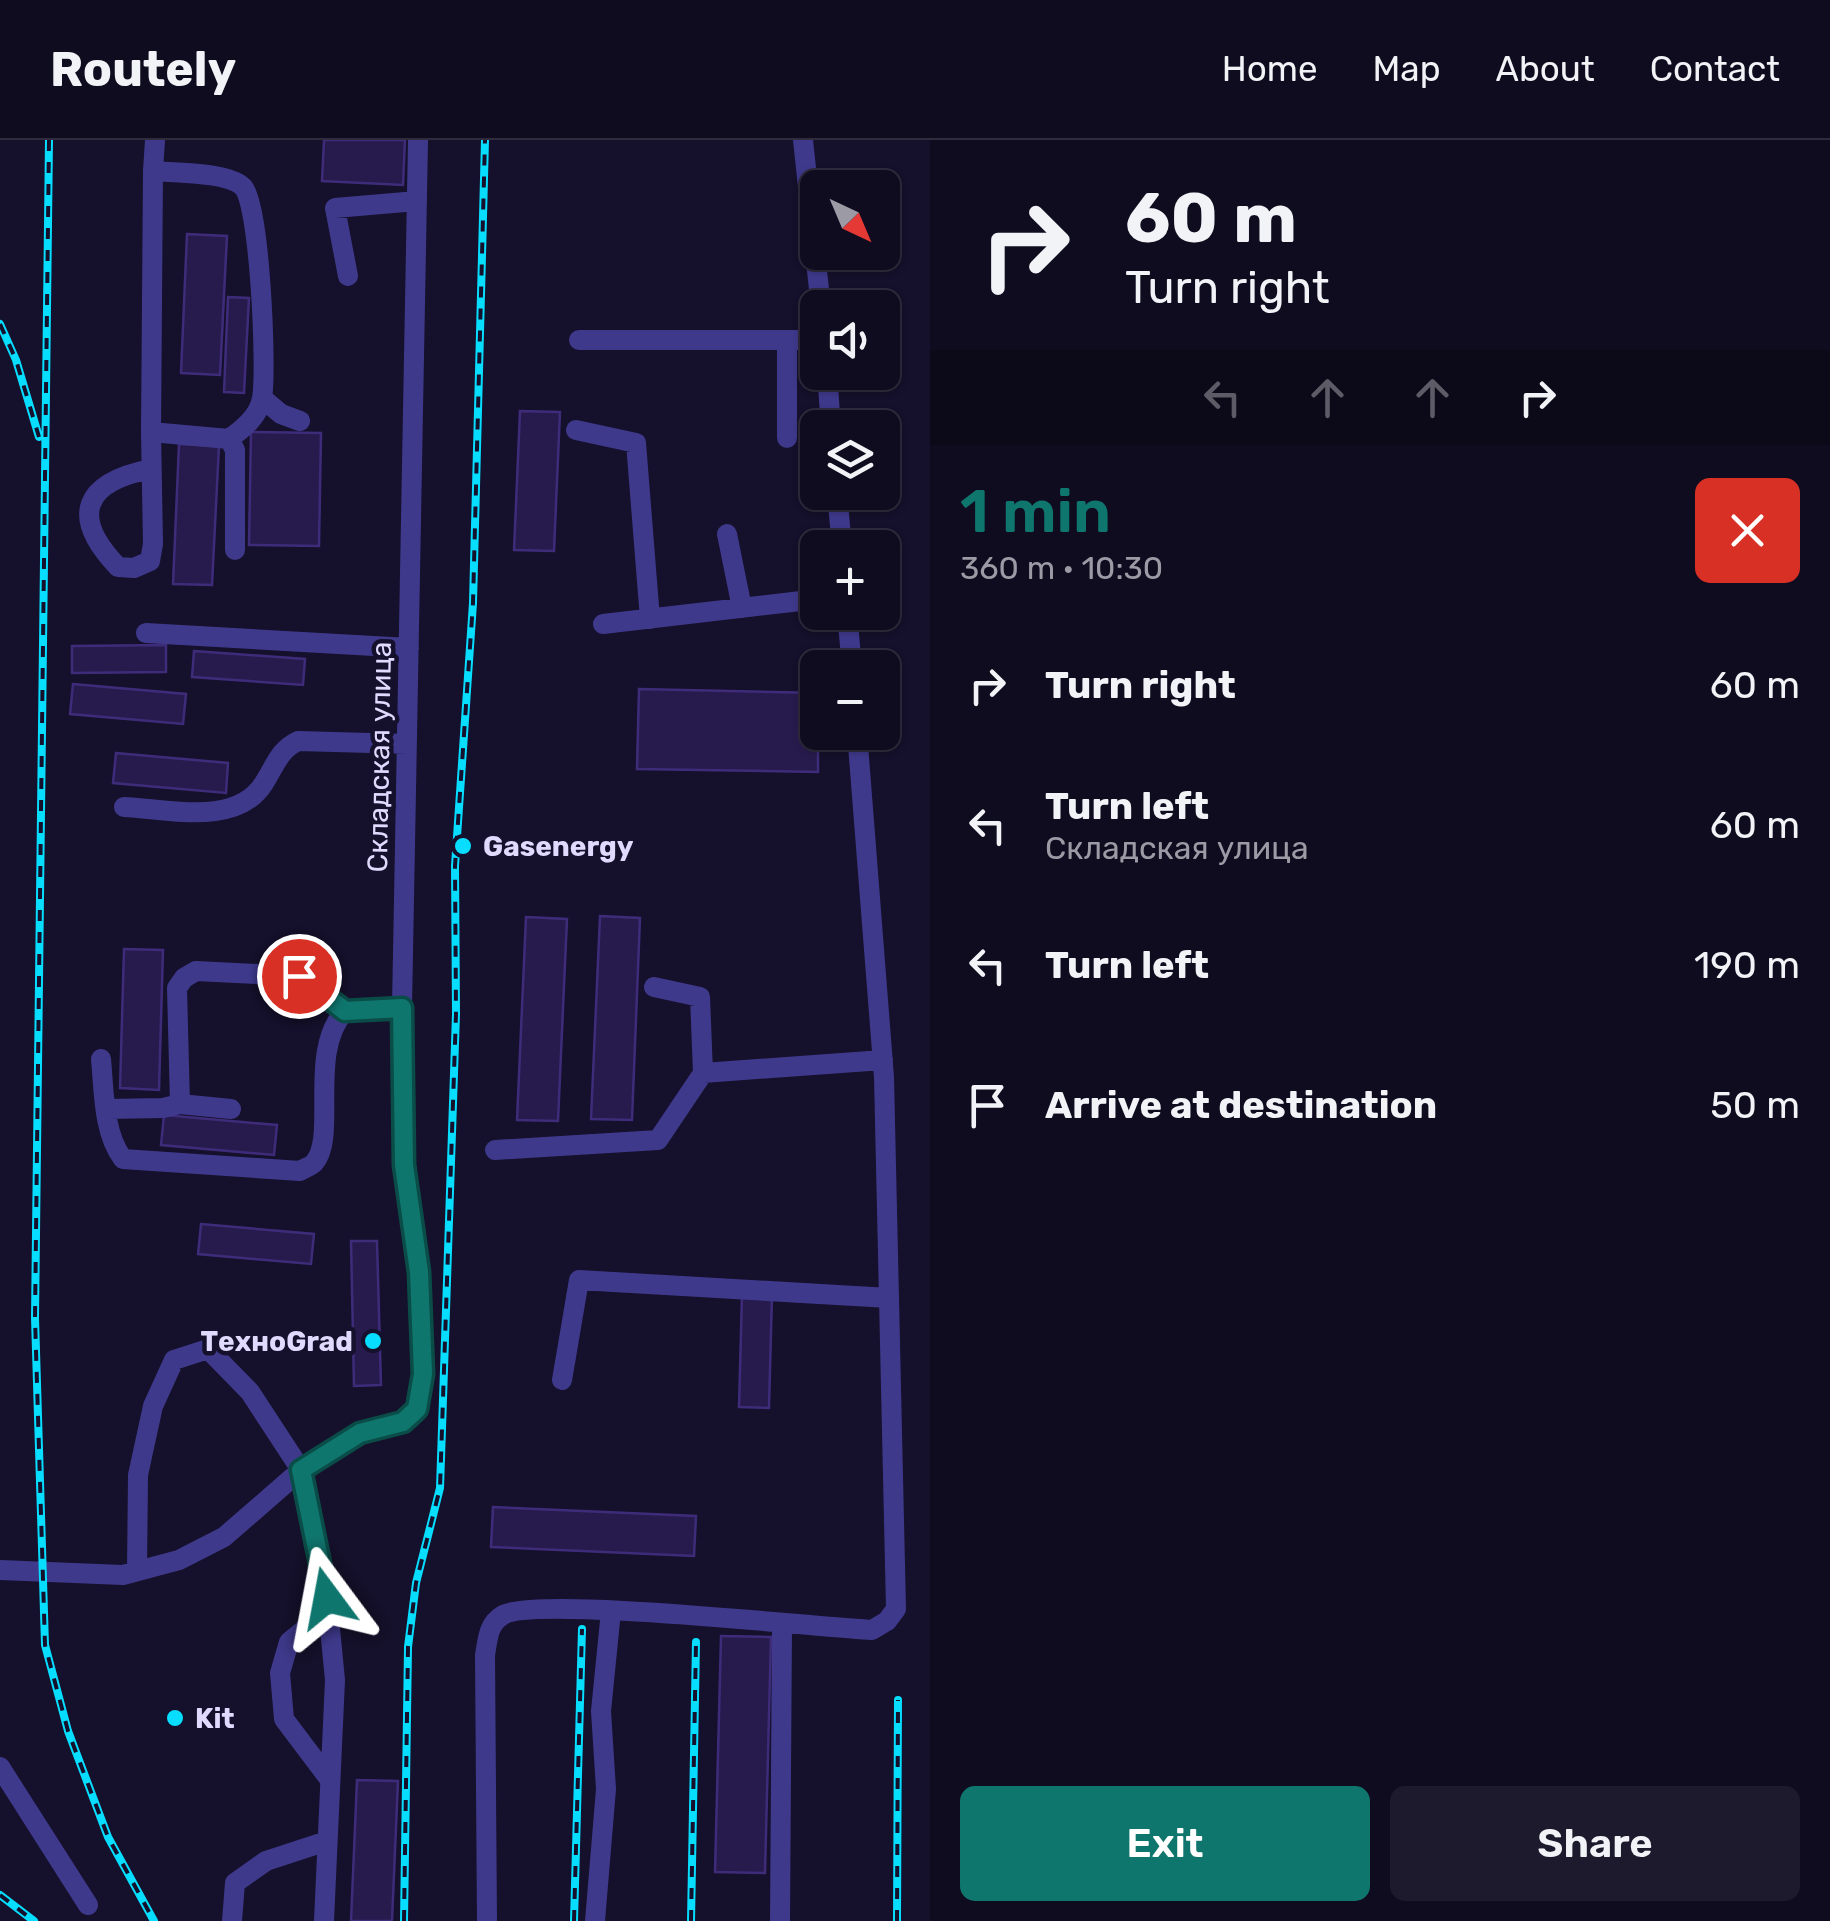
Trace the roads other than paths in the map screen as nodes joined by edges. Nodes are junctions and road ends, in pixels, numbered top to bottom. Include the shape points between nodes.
1 (155, 140) edge
2 (418, 140) edge
3 (803, 140) edge
4 (153, 171) junction
5 (418, 200) junction
6 (348, 276) dead end
7 (819, 290) edge
8 (579, 340) dead end
9 (788, 340) junction
10 (800, 340) edge
11 (262, 398) junction
12 (300, 420) dead end
13 (576, 430) dead end
14 (151, 432) junction
15 (787, 438) dead end
16 (229, 439) junction
17 (151, 469) junction
18 (727, 534) dead end
19 (235, 550) dead end
20 (800, 601) edge
21 (742, 608) junction
22 (650, 619) junction
23 (603, 624) dead end
24 (146, 633) dead end
25 (409, 648) junction
26 (408, 744) junction
27 (858, 750) edge
28 (124, 807) dead end
29 (654, 986) dead end
30 (402, 1008) junction
31 (345, 1011) junction
32 (102, 1058) dead end
33 (882, 1060) junction
34 (704, 1073) junction
35 (180, 1104) junction
36 (231, 1108) dead end
37 (106, 1109) junction
38 (495, 1150) dead end
39 (889, 1298) junction
40 (562, 1380) dead end
41 (301, 1470) junction
42 (0, 1570) edge
43 (137, 1571) junction
44 (328, 1610) junction
45 (611, 1610) junction
46 (782, 1624) junction
47 (0, 1767) edge
48 (330, 1780) junction
49 (327, 1842) junction
50 (88, 1906) dead end
51 (232, 1921) edge
52 (324, 1921) edge
53 (487, 1921) edge
54 (595, 1921) edge
55 (780, 1921) edge

1 - 4 street
2 - 5 street, Складская улица
3 - 7 street
4 - 11 street via 229,179 244,187 260,254
4 - 14 street
5 - 6 street via 335,208
5 - 25 street, Складская улица
8 - 9 street
9 - 10 street
9 - 15 street
11 - 12 street
11 - 16 street
13 - 22 street via 636,442
14 - 16 street
14 - 17 street
16 - 19 street via 235,450
17 - 17 street via 150,561 118,567 88,523 91,504 105,484
18 - 21 street
20 - 21 street
21 - 22 street
22 - 23 street
24 - 25 street
25 - 26 street, Складская улица
26 - 28 street via 298,741 276,760 262,787 223,812
26 - 30 street, Складская улица
27 - 33 street
29 - 34 street via 700,997
30 - 31 street
30 - 41 street, Складская улица via 404,1165 419,1272 423,1374 417,1409 403,1422 360,1433
31 - 35 street via 299,976 196,970 177,988
31 - 37 street via 326,1049 321,1147 300,1171 123,1159
32 - 37 street
33 - 34 street
33 - 39 street
34 - 38 street via 658,1140
35 - 36 street
35 - 37 street
39 - 40 street via 578,1280
39 - 46 street via 896,1609 872,1630
41 - 43 street via 224,1537 179,1560
41 - 43 street via 250,1392 208,1349 174,1360 153,1406 138,1475
41 - 44 street
42 - 43 street
44 - 48 street via 335,1680
44 - 48 street via 289,1642 280,1673 284,1719
45 - 46 street
45 - 53 street via 524,1608 490,1626 483,1720
45 - 54 street
46 - 55 street
47 - 50 street
48 - 49 street
49 - 51 street via 266,1862 235,1883
49 - 52 street

